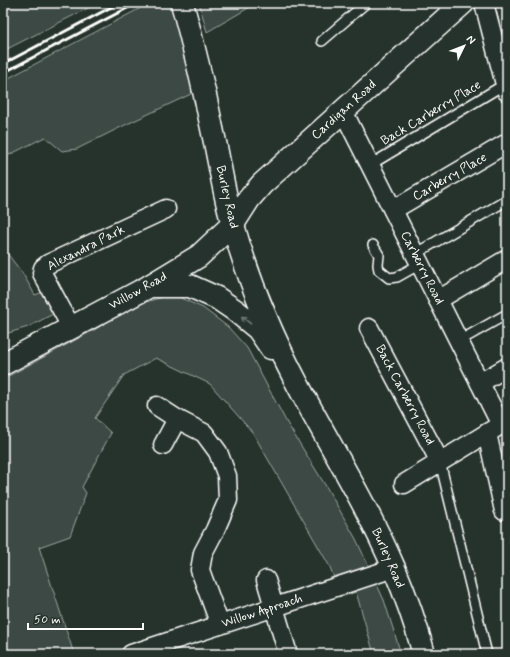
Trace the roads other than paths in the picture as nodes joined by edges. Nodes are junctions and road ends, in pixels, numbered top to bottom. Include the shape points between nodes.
1 (182, 3) edge
2 (366, 3) edge
3 (463, 3) edge
4 (484, 3) edge
5 (322, 41) dead end
6 (506, 88) edge
7 (343, 111) junction
8 (507, 143) edge
9 (370, 165) junction
10 (507, 200) edge
11 (166, 209) dead end
12 (393, 210) junction
13 (233, 224) junction
14 (374, 245) dead end
15 (418, 259) junction
16 (507, 259) edge
17 (148, 286) junction
18 (438, 300) junction
19 (507, 314) edge
20 (71, 327) junction
21 (369, 328) dead end
22 (459, 342) junction
23 (36, 345) junction
24 (3, 352) edge
25 (3, 364) edge
26 (507, 367) edge
27 (296, 383) junction
28 (480, 383) junction
29 (157, 406) dead end
30 (177, 419) junction
31 (499, 426) edge
32 (163, 445) dead end
33 (440, 462) junction
34 (404, 484) dead end
35 (506, 517) edge
36 (394, 568) junction
37 (266, 580) dead end
38 (274, 607) junction
39 (220, 625) junction
40 (131, 654) edge
41 (288, 654) edge
42 (424, 654) edge
43 (487, 654) edge

1 - 13 street, Burley Road
2 - 5 lane
3 - 7 street, Cardigan Road
4 - 6 street
6 - 9 lane, Back Carberry Place
7 - 9 street, Carberry Road
7 - 13 street, Cardigan Road via 262,184
8 - 12 street, Carberry Place
9 - 12 street, Carberry Road
10 - 15 lane
11 - 20 street, Alexandra Park via 43,268 42,273
12 - 15 street, Carberry Road
13 - 17 street, Willow Road via 199,256
13 - 27 street, Burley Road via 248,274
14 - 15 lane via 379,255 379,270 389,278 397,277
15 - 18 street, Carberry Road
16 - 18 street
17 - 20 street, Willow Road
27 -> 17 street via 258,330 217,298 190,286
18 - 22 street, Carberry Road
19 - 22 lane
20 - 23 street, Willow Road
21 - 33 street, Back Carberry Road
22 - 28 street, Carberry Road
23 - 24 street, Willow Road
23 - 25 street, Willow Road
26 - 28 street
27 - 36 street, Burley Road via 365,508
28 - 31 street, Carberry Road
29 - 30 street
30 - 32 street
30 - 39 street via 204,433 218,452 227,476 228,500 203,553 200,570
31 - 33 street
31 - 35 street, Carberry Road
33 - 34 street
33 - 43 lane
36 - 38 street, Willow Approach
36 - 42 street, Burley Road
37 - 38 street
38 - 39 street, Willow Approach
38 - 41 street
39 - 40 street, Willow Approach

